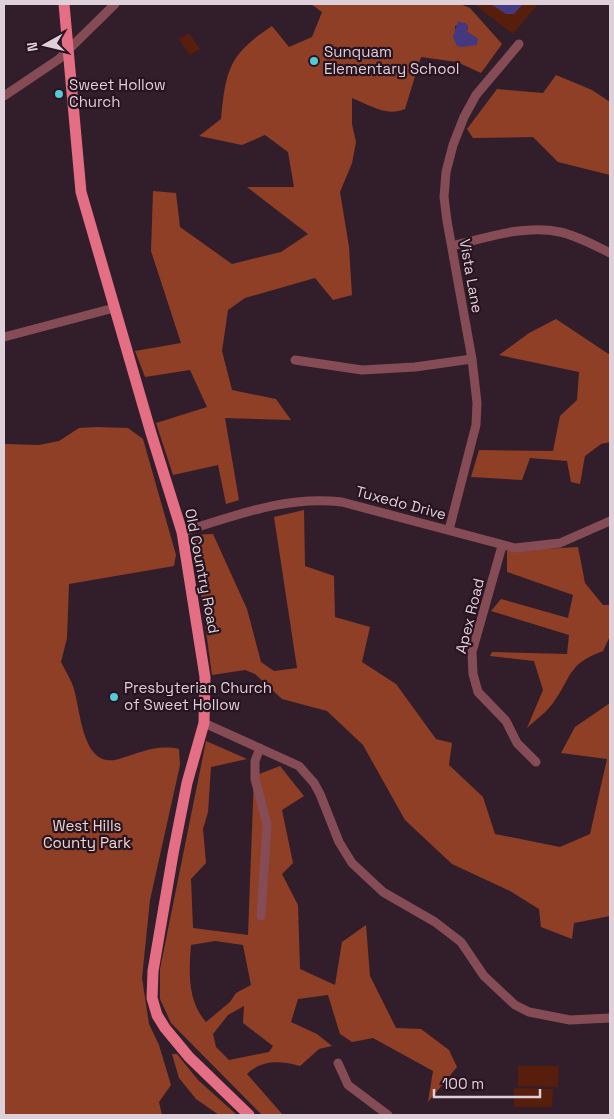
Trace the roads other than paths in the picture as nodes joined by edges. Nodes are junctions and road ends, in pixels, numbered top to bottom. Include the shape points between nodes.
1 (64, 4) edge
2 (115, 4) edge
3 (518, 44) dead end
4 (69, 50) junction
5 (4, 96) edge
6 (452, 246) junction
7 (610, 253) edge
8 (114, 308) junction
9 (4, 337) edge
10 (472, 359) junction
11 (295, 360) dead end
12 (610, 521) edge
13 (449, 530) junction
14 (182, 532) junction
15 (502, 546) junction
16 (204, 723) junction
17 (260, 748) junction
18 (536, 762) dead end
19 (261, 916) dead end
20 (610, 1018) edge
21 (338, 1063) dead end
22 (249, 1115) edge
23 (388, 1115) edge

1 - 4 main road, Old Country Road
2 - 4 street
3 - 6 street, Vista Lane via 476,95 452,145 444,197
4 - 5 street
4 - 8 main road, Old Country Road via 81,192
6 - 7 street via 534,230 559,232
6 - 10 street, Vista Lane
8 - 9 street
8 - 14 main road, Old Country Road
10 - 11 street via 371,370
10 - 13 street, Vista Lane via 476,425
12 - 15 street, Tuxedo Drive via 560,543 515,548
13 - 14 street, Tuxedo Drive via 322,499 278,503
13 - 15 street, Tuxedo Drive
14 - 16 main road, Old Country Road via 204,664
15 - 18 street, Apex Road via 472,652 473,674 478,692 506,721 517,743
16 - 17 street
16 - 22 main road, Old Country Road via 172,854 152,971 152,998 157,1015 177,1043
17 - 19 street via 255,761 255,779 268,824
17 - 20 street via 299,766 314,783 339,842 352,863 383,892 435,922 461,942 484,976 515,1004 529,1012 570,1020
21 - 23 street via 348,1085

